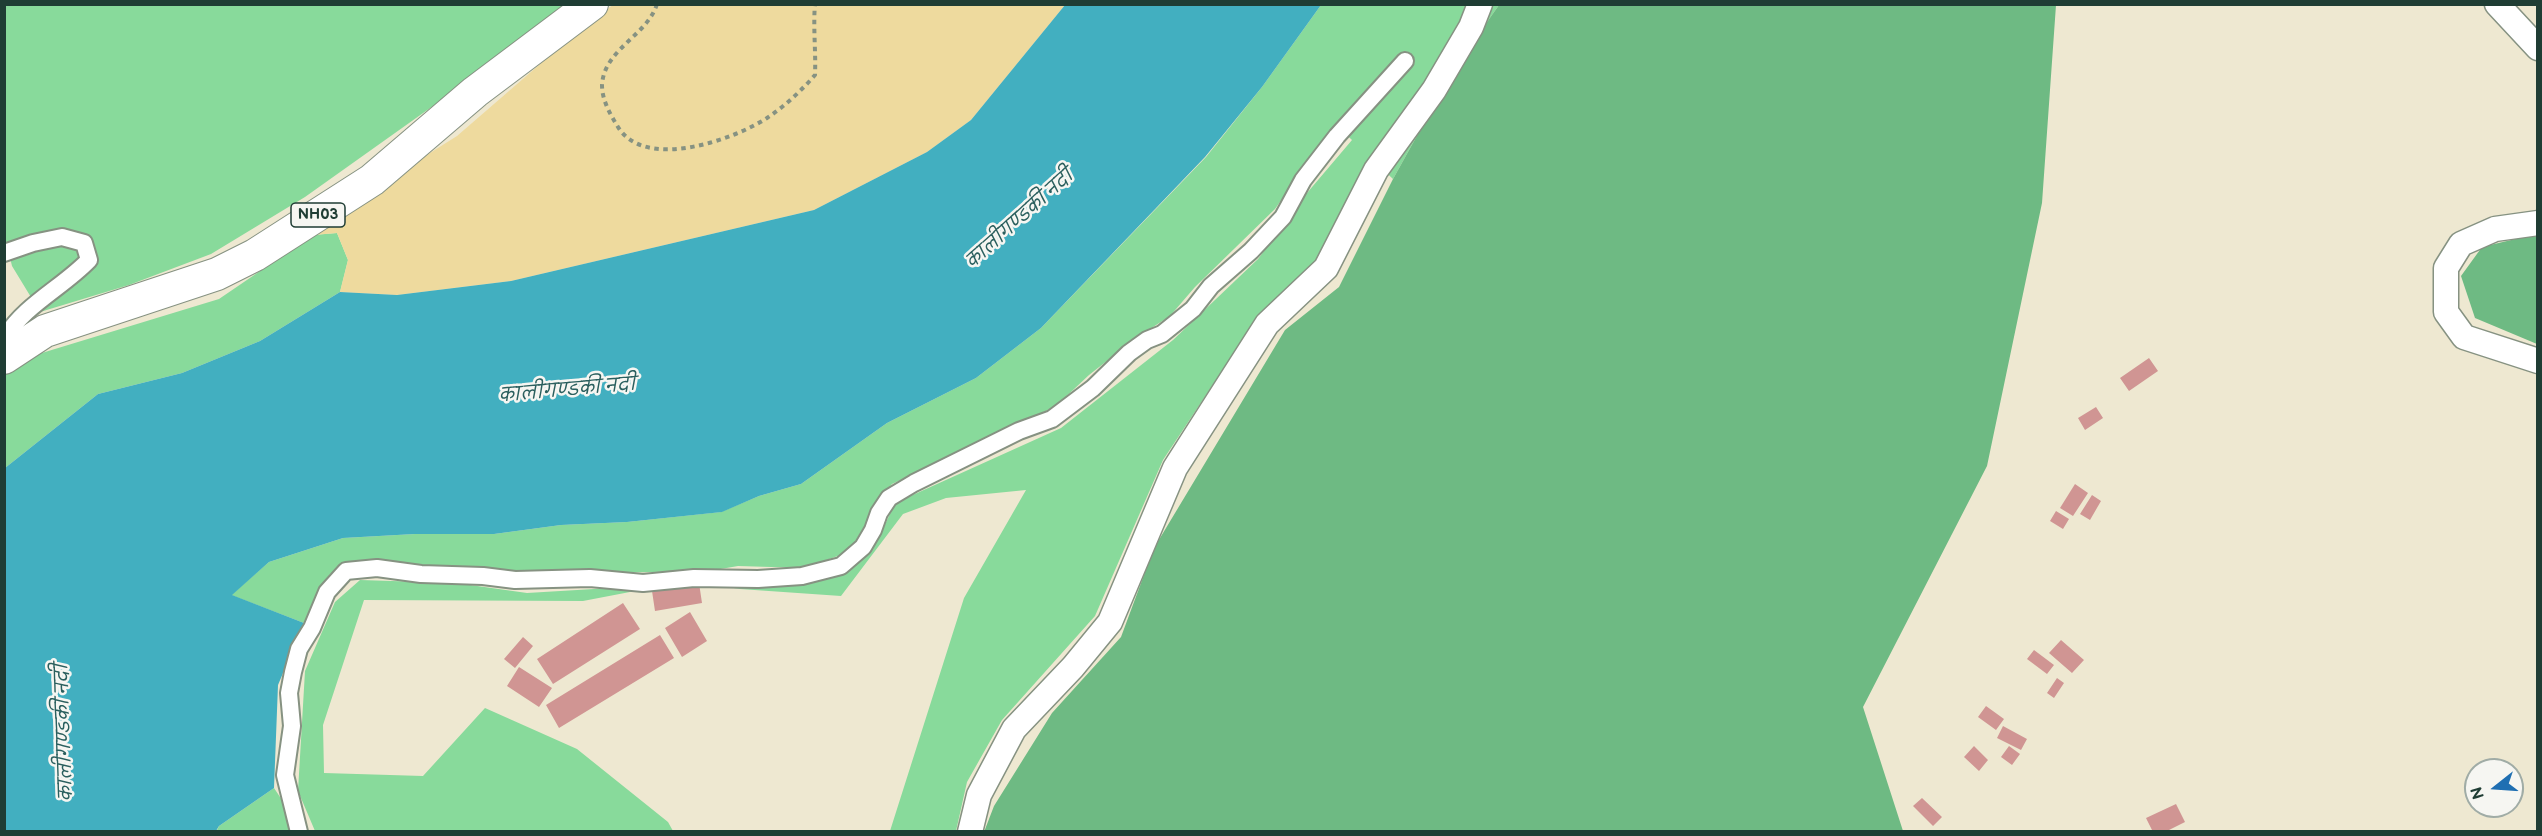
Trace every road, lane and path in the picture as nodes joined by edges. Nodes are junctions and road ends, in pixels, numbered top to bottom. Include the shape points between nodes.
1 (592, 4) edge
2 (657, 4) edge
3 (815, 4) edge
4 (1480, 4) edge
5 (2497, 4) edge
6 (2538, 48) edge
7 (1405, 61) dead end
8 (2538, 223) edge
9 (4, 253) edge
10 (4, 339) edge
11 (4, 358) edge
12 (2538, 361) edge
13 (299, 831) edge
14 (970, 831) edge

1 - 11 highway, NH03 via 475,92 372,180 255,255 217,274 45,331
2 - 3 path via 654,16 605,68 602,86 607,110 623,135 641,146 666,152 735,133 766,118 796,95 815,75
4 - 14 street via 1434,90 1376,170 1326,268 1267,324 1174,468 1110,622 1014,729 979,795
5 - 6 street
7 - 13 street via 1337,136 1303,180 1283,217 1211,286 1193,309 1162,334 1129,353 1093,388 1052,418 889,498 863,547 841,566 802,576 643,583 590,578 515,580 377,568 346,571 327,592 299,649 289,693 292,726 285,775
8 - 12 street via 2495,229 2461,244 2446,268 2446,312 2464,337
9 - 10 street via 62,237 84,243 89,260 30,308

